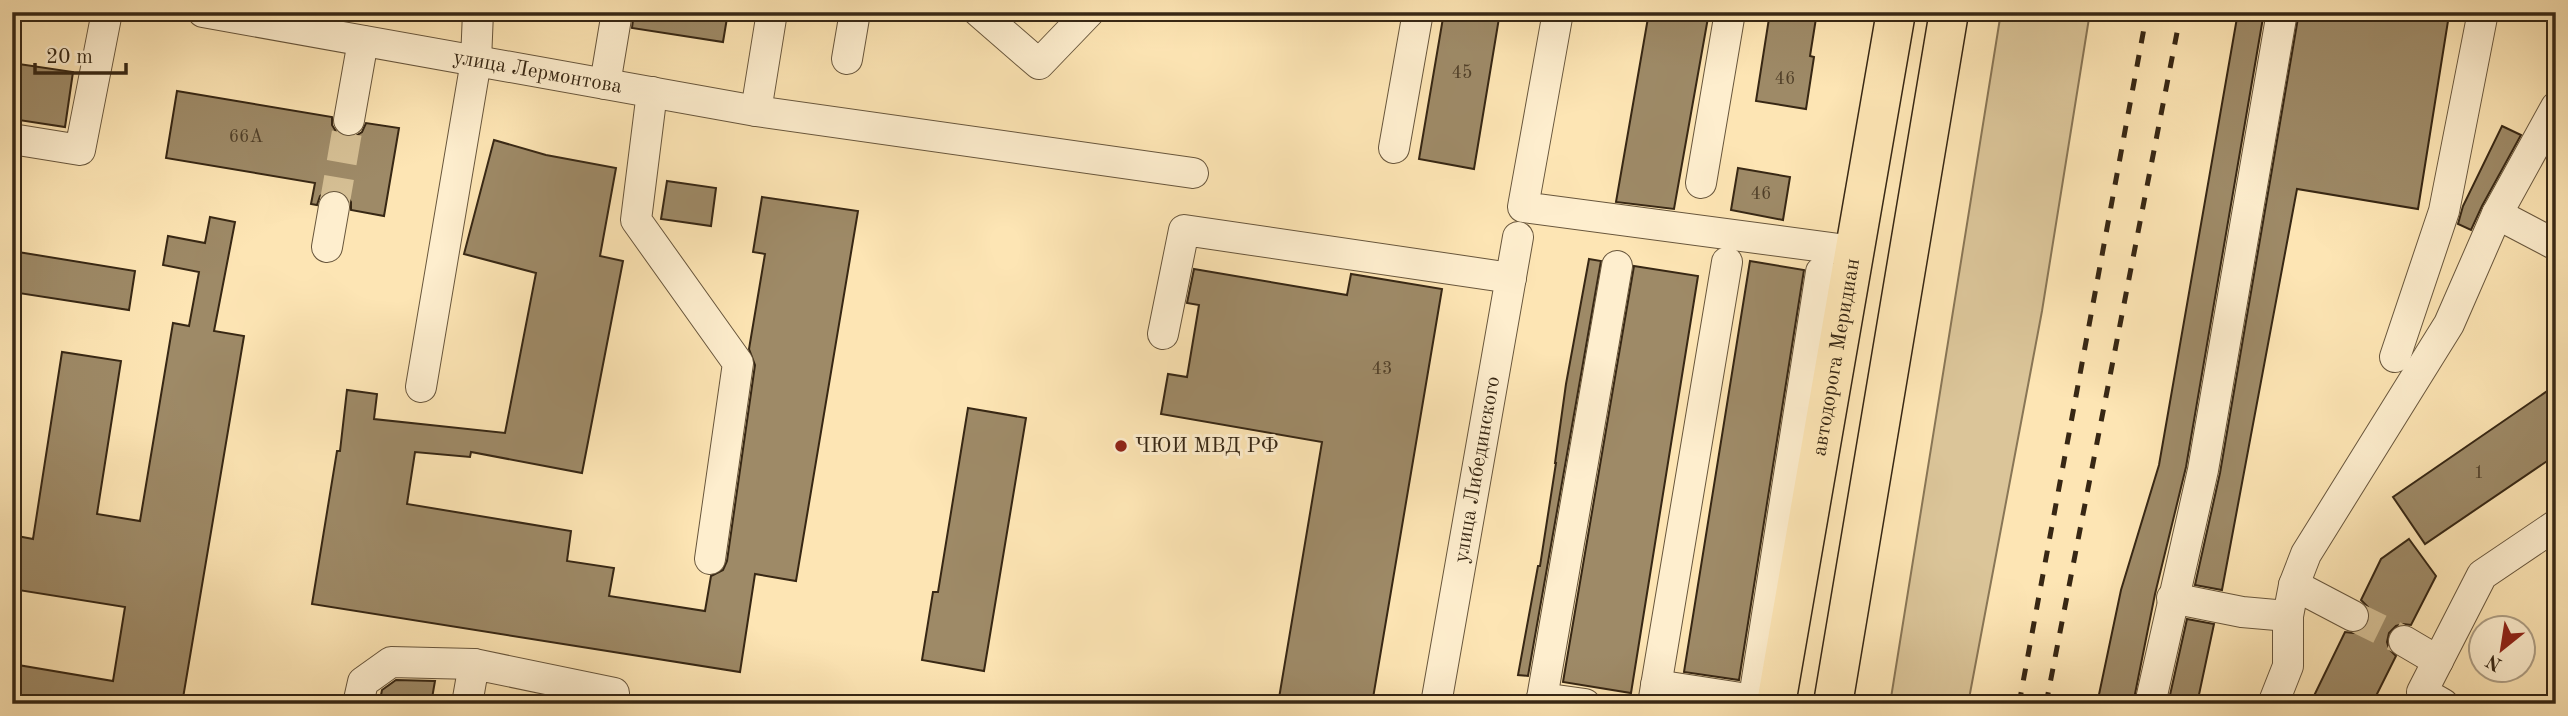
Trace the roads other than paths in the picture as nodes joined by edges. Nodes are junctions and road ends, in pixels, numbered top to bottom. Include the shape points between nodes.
1 (107, 12) edge
2 (203, 12) edge
3 (478, 12) edge
4 (617, 12) edge
5 (772, 12) edge
6 (855, 12) edge
7 (979, 12) edge
8 (1089, 12) edge
9 (1418, 12) edge
10 (1558, 12) edge
11 (1730, 12) edge
12 (1896, 12) edge
13 (1950, 12) edge
14 (2282, 12) edge
15 (2483, 12) edge
16 (363, 41) junction
17 (847, 59) dead end
18 (476, 61) junction
19 (605, 84) junction
20 (652, 92) junction
21 (2556, 107) edge
22 (755, 111) junction
23 (349, 120) tunnel mouth
24 (12, 139) edge
25 (1394, 148) dead end
26 (1193, 173) dead end
27 (1701, 183) dead end
28 (334, 207) tunnel mouth
29 (2497, 214) junction
30 (1518, 237) dead end
31 (2556, 245) edge
32 (327, 247) dead end
33 (1854, 251) junction
34 (1727, 262) dead end
35 (1617, 266) dead end
36 (1821, 272) dead end
37 (1511, 278) junction
38 (1163, 334) dead end
39 (2395, 357) dead end
40 (421, 387) dead end
41 (2556, 525) edge
42 (710, 559) dead end
43 (2294, 585) junction
44 (2172, 598) junction
45 (2353, 616) tunnel mouth
46 (2288, 617) junction
47 (2403, 641) tunnel mouth
48 (2438, 661) junction
49 (474, 664) junction
50 (1655, 694) edge
51 (1541, 701) edge
52 (1761, 703) edge
53 (358, 704) edge
54 (467, 704) edge
55 (612, 704) edge
56 (1436, 704) edge
57 (1585, 704) edge
58 (1833, 704) edge
59 (2150, 704) edge
60 (2273, 704) edge
61 (2444, 704) edge

1 - 24 street via 80,150
2 - 16 street, улица Лермонтова
3 - 18 street
4 - 19 street
5 - 22 street
6 - 17 street
7 - 8 street via 1039,64
9 - 25 street
10 - 33 street via 1523,207
11 - 27 street
12 - 33 main road, автодорога Меридиан
13 - 58 main road
14 - 44 street via 2203,470
15 - 39 street via 2444,211
16 - 18 street, улица Лермонтова
16 - 23 street
18 - 19 street, улица Лермонтова
18 - 40 street
19 - 20 street, улица Лермонтова
20 - 22 street, улица Лермонтова
20 - 42 street via 636,220 738,363
21 - 29 street
22 - 26 street, улица Лермонтова
28 - 32 street
29 - 31 street
29 - 43 street via 2449,324 2306,554
30 - 37 street, улица Либединского
33 - 52 main road, автодорога Меридиан
34 - 50 street
35 - 51 street
36 - 52 street
37 - 38 street via 1184,230
37 - 56 street, улица Либединского
41 - 48 street via 2482,575
43 - 45 street
43 - 46 street
44 - 46 street
44 - 59 street
46 - 60 street via 2288,666
47 - 48 street
48 - 61 street via 2422,692
49 - 53 street via 391,662 363,682
49 - 54 street
49 - 55 street via 614,693
50 - 52 street
51 - 57 street

